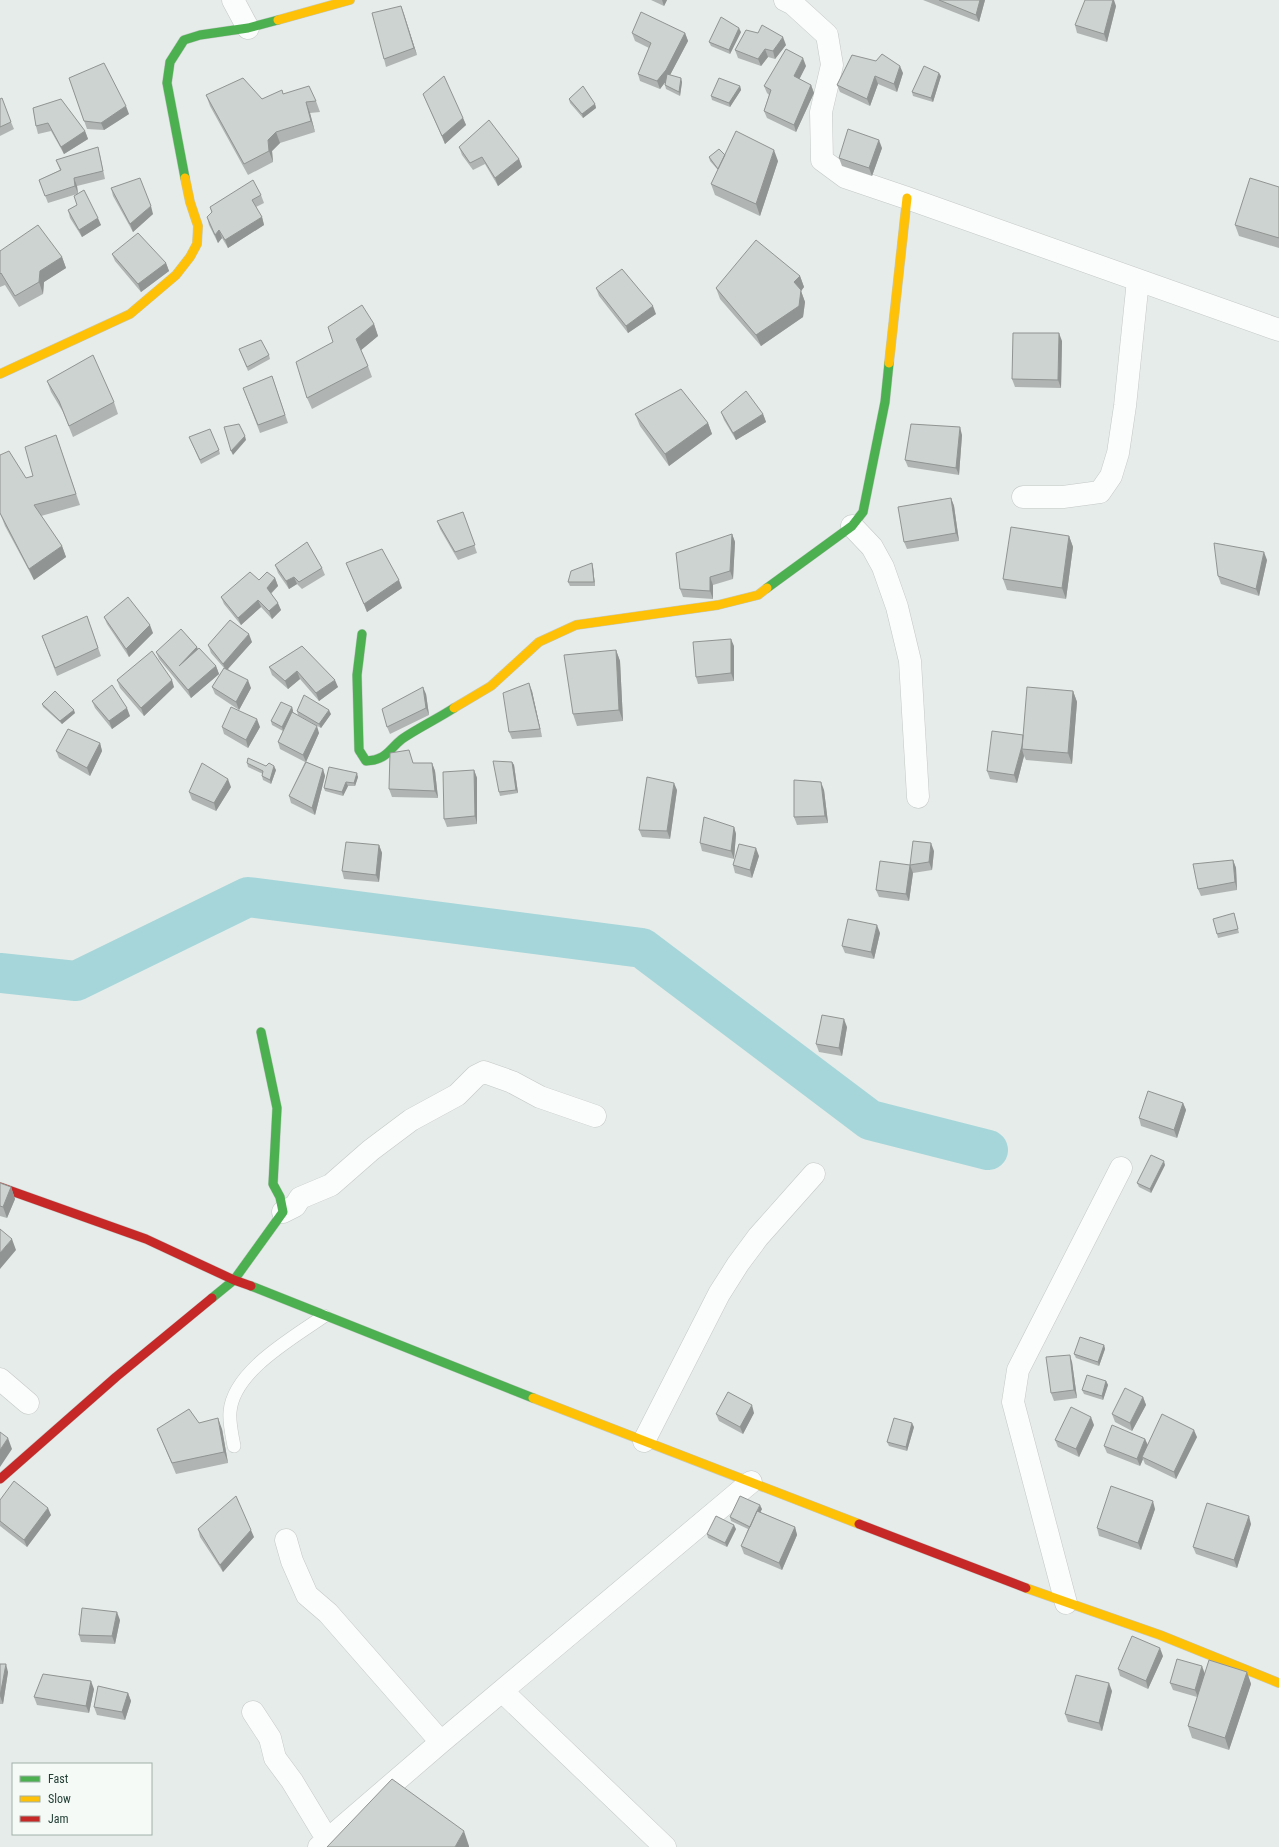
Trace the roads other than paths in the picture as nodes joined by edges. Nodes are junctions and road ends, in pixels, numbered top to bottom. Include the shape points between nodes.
1 (233, 0) edge
2 (350, 0) edge
3 (785, 0) edge
4 (248, 28) junction
5 (907, 198) junction
6 (1138, 280) junction
7 (1279, 330) edge
8 (0, 374) edge
9 (1023, 497) dead end
10 (852, 526) junction
11 (362, 634) dead end
12 (918, 797) dead end
13 (261, 1032) dead end
14 (595, 1116) dead end
15 (1121, 1168) dead end
16 (814, 1174) dead end
17 (0, 1187) edge
18 (283, 1212) junction
19 (234, 1280) junction
20 (324, 1316) junction
21 (0, 1379) edge
22 (28, 1403) dead end
23 (644, 1441) junction
24 (234, 1446) dead end
25 (0, 1479) edge
26 (751, 1482) junction
27 (286, 1540) dead end
28 (1066, 1603) junction
29 (1279, 1683) edge
30 (502, 1691) junction
31 (253, 1712) dead end
32 (441, 1742) junction
33 (323, 1843) edge
34 (665, 1847) edge

1 - 4 street
2 - 4 street
3 - 5 street via 793,4 827,35 832,65 821,112 822,160 844,178
4 - 8 street via 184,40 170,62 167,83 171,110 190,202 198,226 197,244 190,257 176,274 130,314
5 - 6 street
5 - 10 street via 885,402 865,506
6 - 7 street
6 - 9 street via 1125,406 1118,453 1111,476 1100,492 1063,497
10 - 11 street via 758,595 718,605 576,624 539,642 491,686 401,740 378,761 366,761 358,750 357,675
10 - 12 street via 872,548 883,567 897,608 910,661
13 - 18 street via 277,1108 273,1184 280,1196
14 - 18 street via 540,1097 512,1082 484,1072 476,1076 457,1095 411,1120 331,1185 300,1198 295,1206
15 - 28 street via 1018,1370 1013,1402
16 - 23 street via 738,1264 719,1294
17 - 19 street via 146,1239
18 - 19 street
19 - 20 street
19 - 25 street via 116,1377
20 - 23 street
20 - 24 lane via 255,1367 240,1383 232,1398 229,1413
21 - 22 street
23 - 26 street
26 - 28 street
26 - 30 street
27 - 32 street via 307,1595 328,1613
28 - 29 street via 1160,1634
30 - 32 street
30 - 34 street
31 - 33 street via 270,1738 275,1758 292,1781
32 - 33 street

